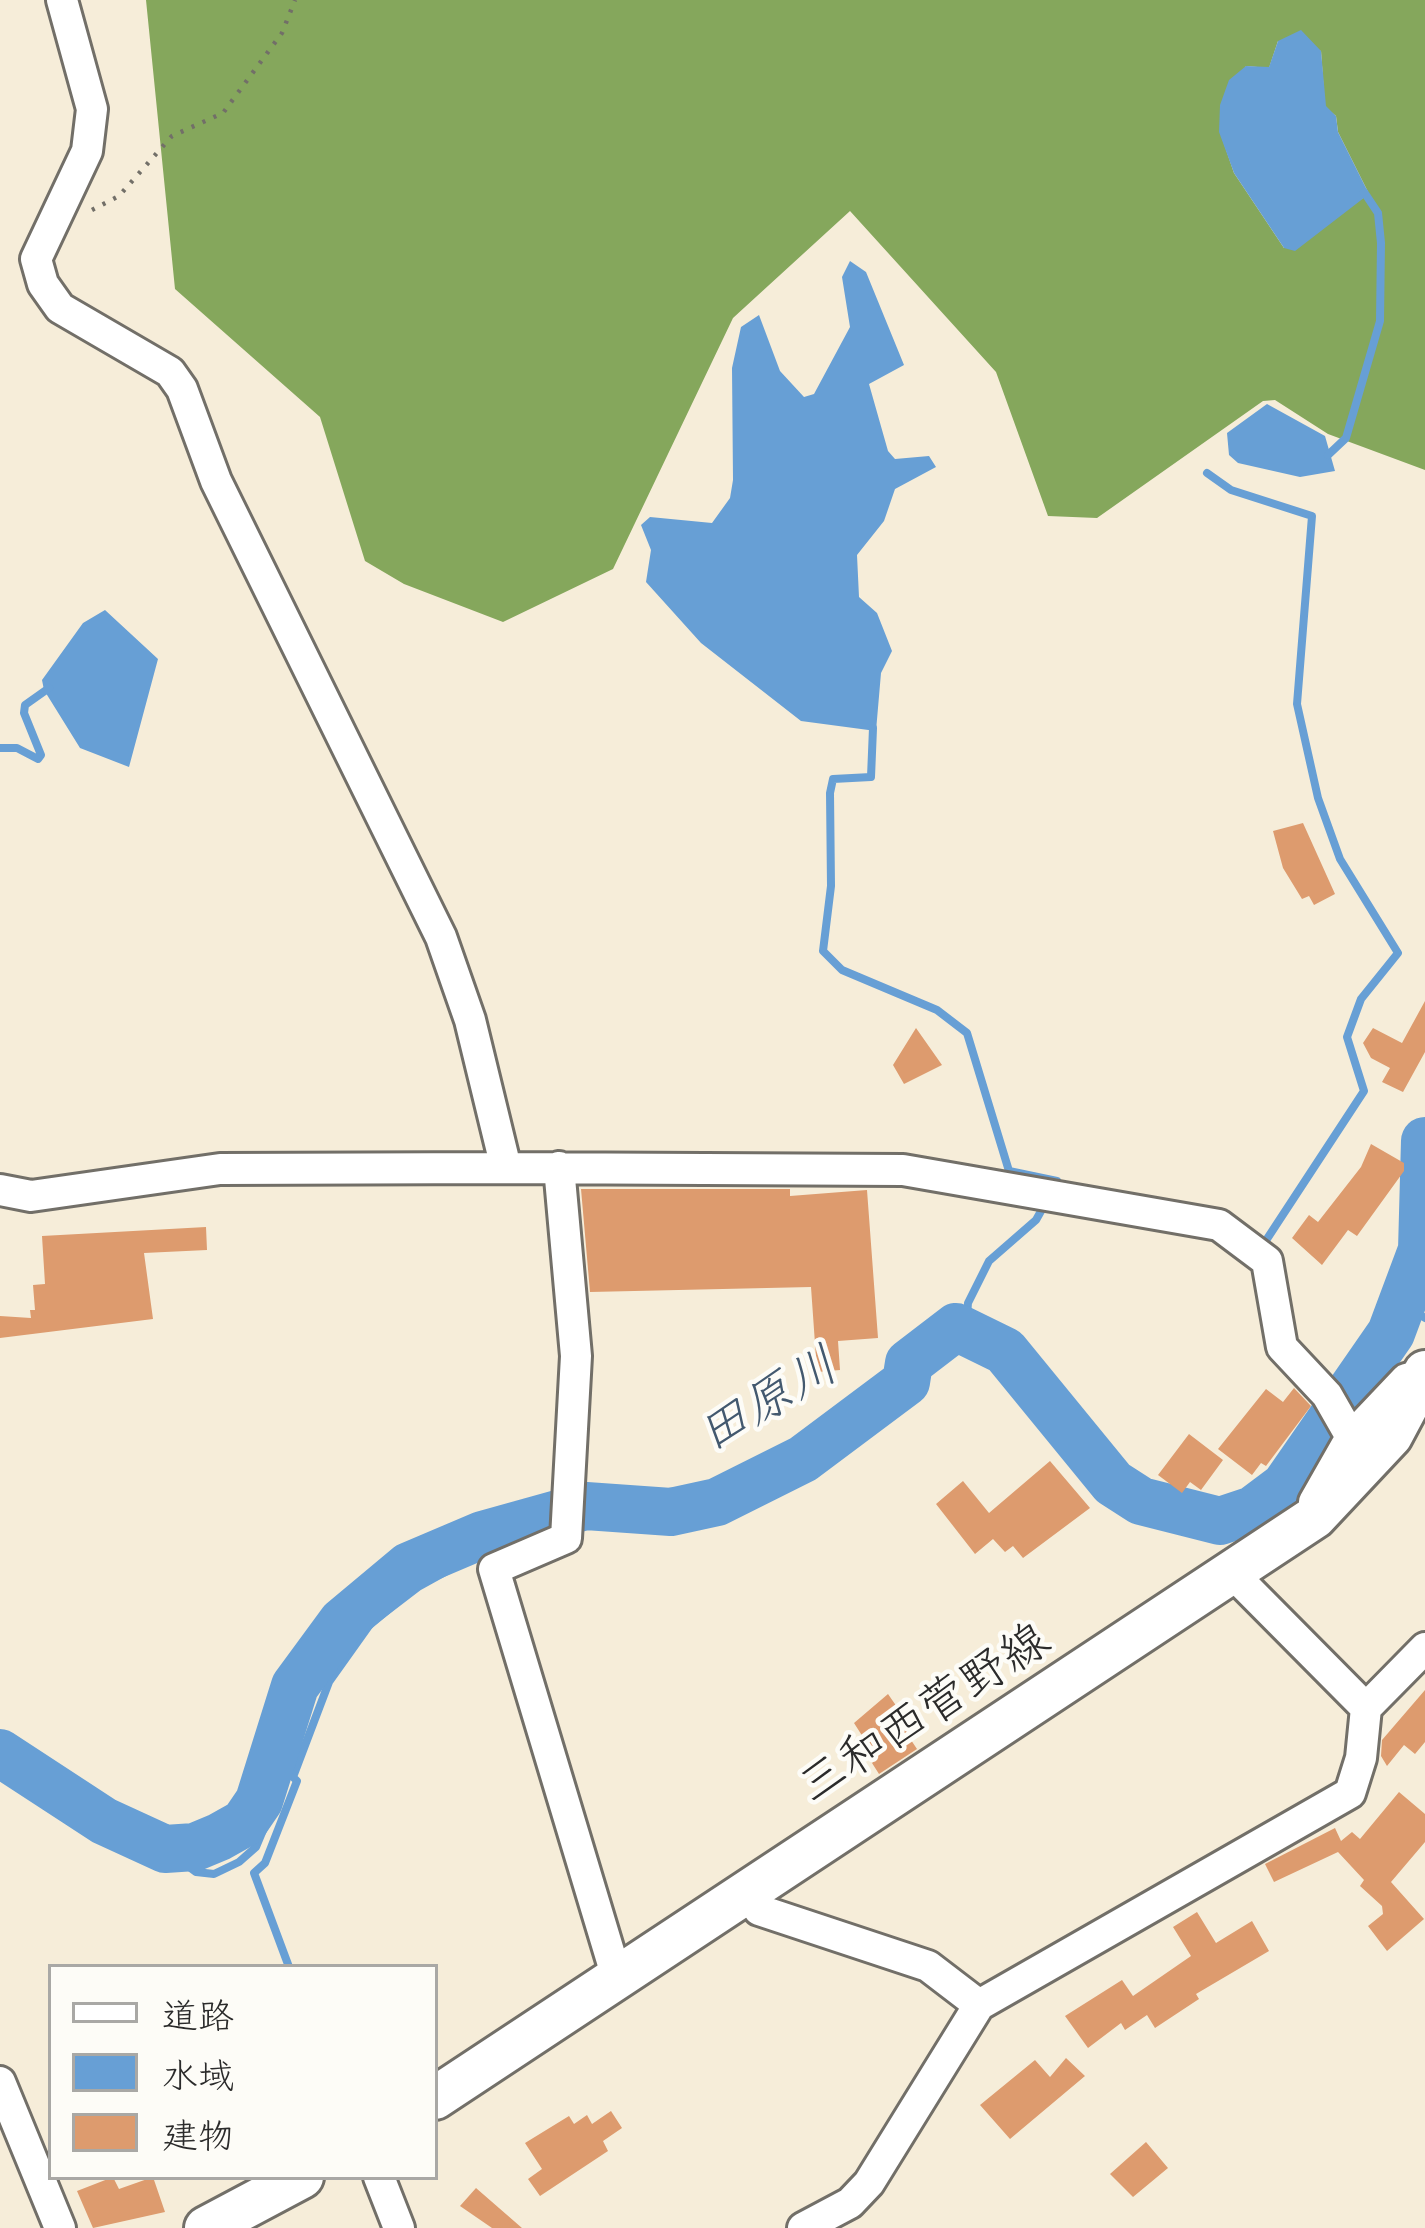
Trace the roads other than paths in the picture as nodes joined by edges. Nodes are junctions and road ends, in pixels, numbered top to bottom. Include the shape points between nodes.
1 (62, 0) edge
2 (559, 1167) junction
3 (506, 1168) junction
4 (0, 1190) edge
5 (1424, 1373) edge
6 (1348, 1431) junction
7 (1315, 1517) junction
8 (1232, 1574) junction
9 (1425, 1648) edge
10 (1366, 1708) junction
11 (749, 1893) junction
12 (617, 1978) junction
13 (980, 2005) junction
14 (0, 2081) edge
15 (438, 2096) edge
16 (296, 2180) edge
17 (380, 2180) edge
18 (60, 2228) edge
19 (206, 2228) edge
20 (399, 2228) edge
21 (802, 2228) edge

1 - 3 street via 92,110 87,151 36,259 43,284 60,308 170,372 182,389 216,482 440,938 470,1020
2 - 3 street
2 - 6 street via 903,1170 1220,1225 1267,1261 1282,1347
2 - 12 street via 576,1356 566,1538 494,1569
3 - 4 street via 220,1168 31,1196
5 - 6 street via 1406,1378
5 - 7 main road, 三和西菅野線 via 1391,1436
6 - 7 street via 1314,1498
7 - 8 main road, 三和西菅野線
8 - 10 street
8 - 11 main road, 三和西菅野線
9 - 10 street
10 - 13 street via 1350,1792
11 - 12 main road, 三和西菅野線
11 - 13 street via 759,1910 928,1966
12 - 15 main road, 三和西菅野線
13 - 21 street via 868,2183 850,2203
14 - 18 street
16 - 19 main road
17 - 20 street

